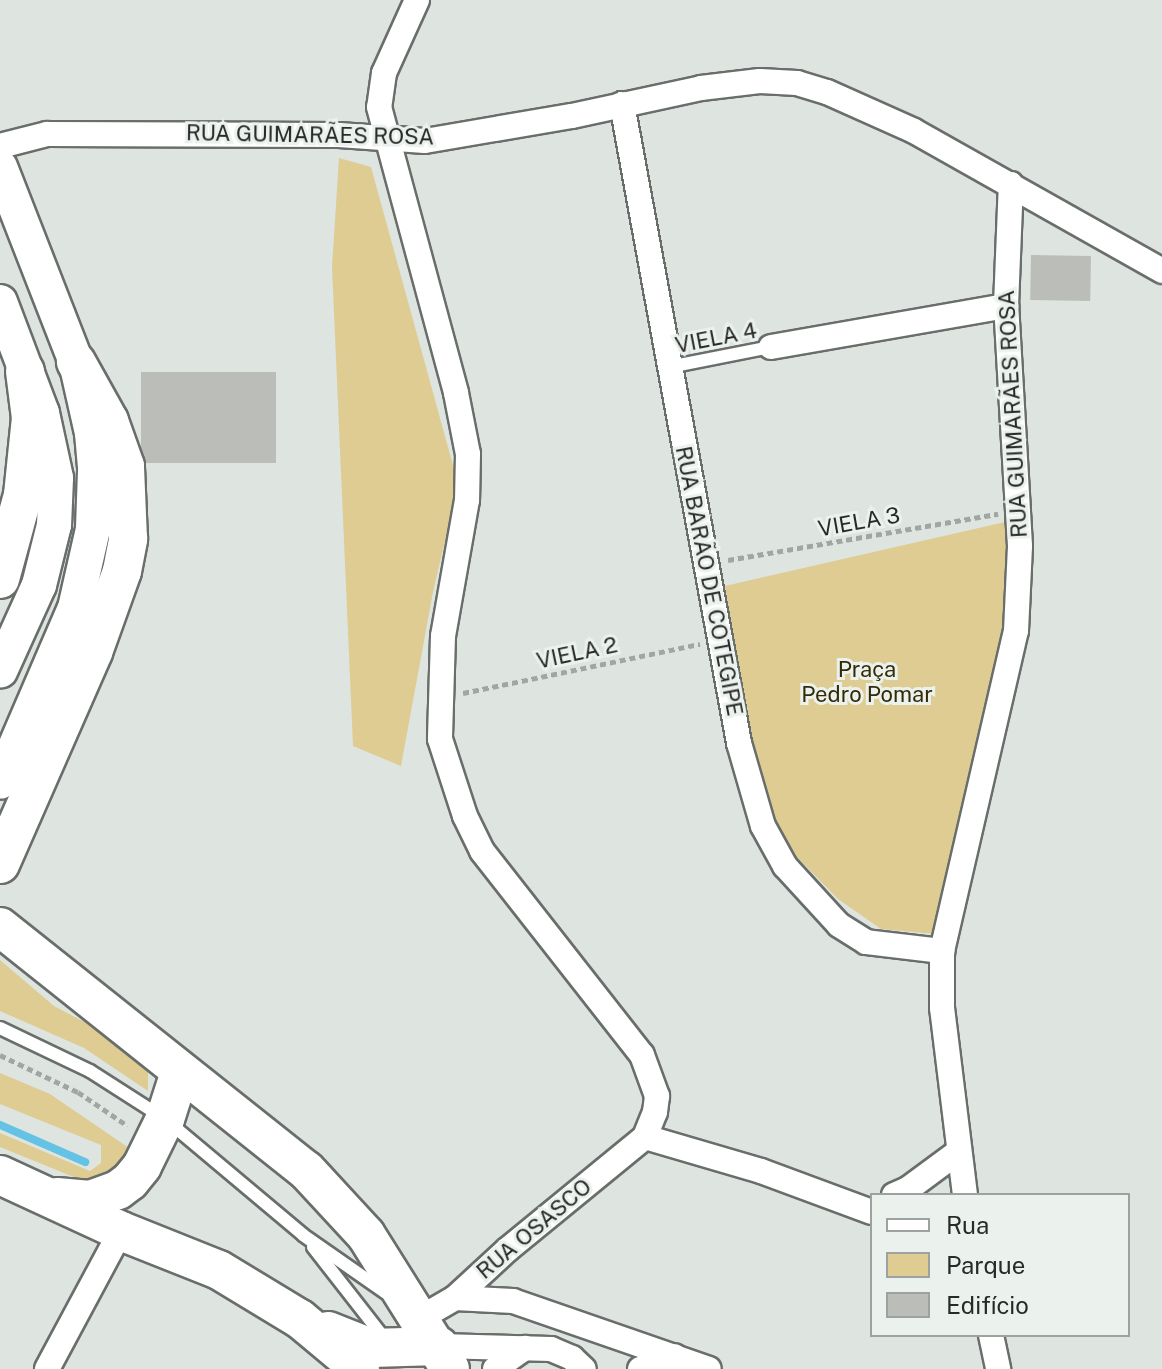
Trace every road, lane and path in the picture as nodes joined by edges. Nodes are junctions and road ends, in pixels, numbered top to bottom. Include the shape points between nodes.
1 (417, 0) edge
2 (622, 104) junction
3 (384, 136) junction
4 (0, 146) edge
5 (0, 167) edge
6 (1011, 184) junction
7 (1162, 271) edge
8 (0, 302) edge
9 (1006, 306) junction
10 (771, 347) joint
11 (76, 362) junction
12 (667, 367) junction
13 (25, 371) junction
14 (1017, 511) junction
15 (707, 564) junction
16 (0, 579) edge
17 (721, 640) junction
18 (0, 671) edge
19 (440, 698) junction
20 (0, 782) edge
21 (0, 864) edge
22 (0, 927) edge
23 (942, 951) junction
24 (0, 1028) edge
25 (0, 1055) edge
26 (180, 1072) junction
27 (150, 1125) junction
28 (645, 1137) junction
29 (958, 1152) junction
30 (0, 1175) edge
31 (899, 1193) edge
32 (965, 1193) edge
33 (46, 1196) junction
34 (865, 1205) edge
35 (121, 1231) junction
36 (303, 1235) junction
37 (455, 1298) junction
38 (300, 1319) junction
39 (991, 1337) edge
40 (437, 1344) edge
41 (525, 1348) junction
42 (396, 1354) junction
43 (675, 1356) junction
44 (47, 1369) edge
45 (360, 1369) edge
46 (495, 1369) edge
47 (584, 1369) edge
48 (640, 1369) edge
49 (709, 1369) edge
50 (998, 1369) edge

1 - 3 street via 384,73 379,107
2 - 3 street, RUA GUIMARÃES ROSA via 425,141
2 - 6 street, RUA GUIMARÃES ROSA via 716,86 797,83 914,131
2 - 12 street, RUA BARÃO DE COTEGIPE
3 - 4 street, RUA GUIMARÃES ROSA via 47,134
3 - 19 street via 468,454 467,500 443,636
5 - 11 main road
6 - 7 street
6 - 9 street, RUA GUIMARÃES ROSA
8 - 13 main road
9 - 10 street
9 - 14 street, RUA GUIMARÃES ROSA
10 - 12 lane, VIELA 4
11 - 20 main road via 92,433 93,529 75,608
11 - 21 main road via 109,421 125,466 128,539 99,638
12 - 15 street, RUA BARÃO DE COTEGIPE
13 - 16 main road via 31,418 23,495
13 - 18 main road via 55,460 54,525 35,596
14 - 15 path, VIELA 3
14 - 23 street, RUA GUIMARÃES ROSA via 1016,631
15 - 17 street, RUA BARÃO DE COTEGIPE
17 - 19 path, VIELA 2
17 - 23 street, RUA BARÃO DE COTEGIPE via 739,743 763,826 785,866 839,925 866,942
19 - 28 street via 440,739 482,851 642,1055 657,1096
22 - 26 main road
23 - 29 street, RUA GUIMARÃES ROSA via 942,1008
24 - 27 lane via 90,1071
25 - 27 path
26 - 27 main road
26 - 40 main road via 306,1170 366,1235
27 - 33 main road via 142,1166 118,1190 90,1200
27 - 36 lane
28 - 34 street
28 - 37 street, RUA OSASCO
29 - 31 street
29 - 32 street, RUA GUIMARÃES ROSA
30 - 33 main road
33 - 35 main road
35 - 38 main road via 219,1270
35 - 44 street
36 - 40 lane
36 - 42 lane
37 - 40 street, RUA OSASCO
37 - 43 street via 513,1301
38 - 42 main road
38 - 45 main road
39 - 50 street
40 - 41 street
40 - 42 main road
41 - 46 street
41 - 47 street via 562,1352
43 - 48 street
43 - 49 street

